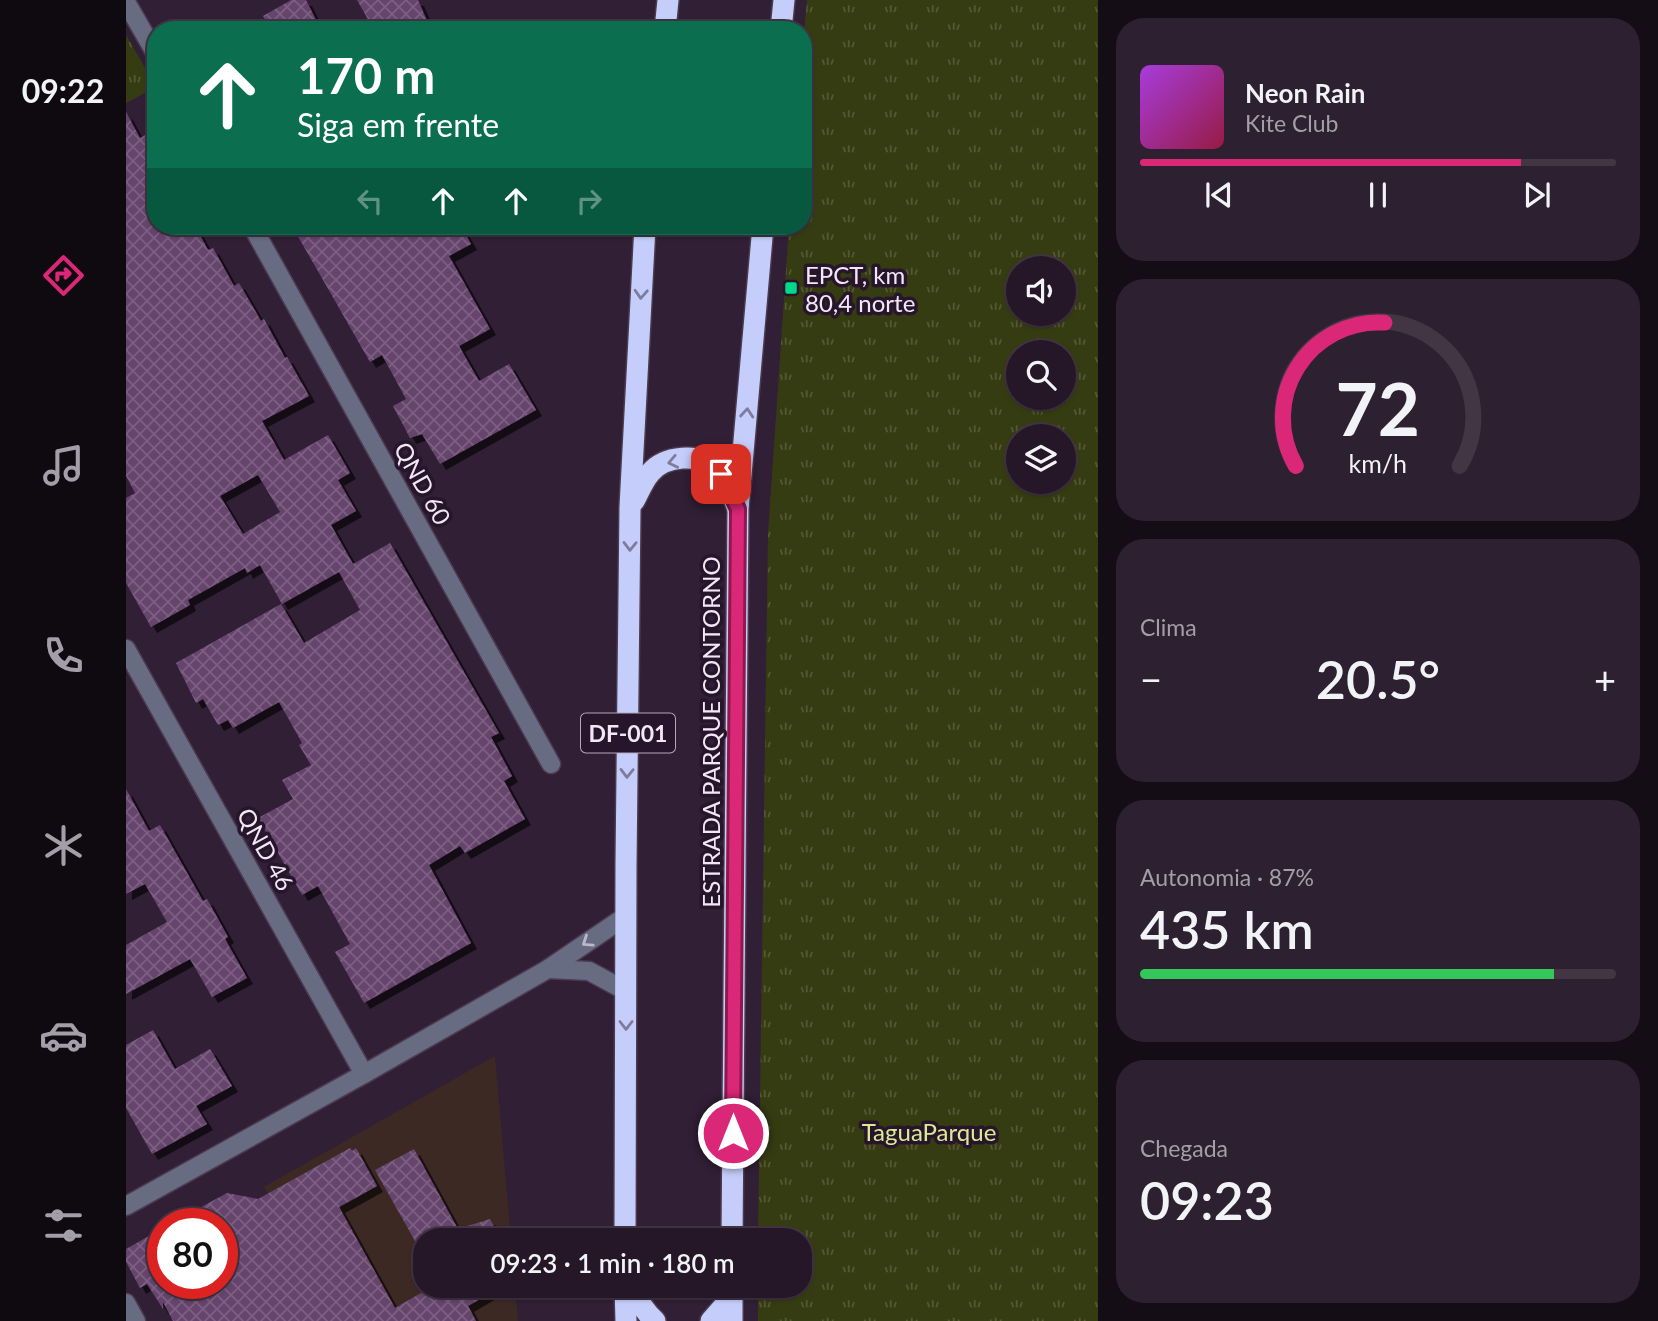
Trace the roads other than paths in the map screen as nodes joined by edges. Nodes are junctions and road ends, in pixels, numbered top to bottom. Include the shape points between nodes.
1 (668, 0) edge
2 (784, 0) edge
3 (126, 2) edge
4 (666, 21) edge
5 (782, 21) edge
6 (147, 38) edge
7 (256, 235) edge
8 (645, 235) edge
9 (762, 235) edge
10 (631, 507) junction
11 (738, 509) junction
12 (126, 649) edge
13 (551, 764) dead end
14 (626, 916) junction
15 (548, 968) junction
16 (626, 991) junction
17 (364, 1074) junction
18 (126, 1206) edge
19 (625, 1228) edge
20 (733, 1228) edge
21 (626, 1298) edge
22 (636, 1298) edge
23 (728, 1298) edge
24 (732, 1298) edge
25 (126, 1303) edge
26 (136, 1321) edge
27 (626, 1321) edge
28 (655, 1321) edge
29 (711, 1321) edge
30 (732, 1321) edge

1 - 4 highway
2 - 5 highway
3 - 6 street
7 - 13 street, QND 60
8 -> 10 highway, DF-001
11 -> 9 highway, ESTRADA PARQUE CONTORNO
11 -> 10 highway via 717,468 687,459 656,467
10 -> 14 highway, DF-001
11 - 20 highway, ESTRADA PARQUE CONTORNO
12 - 17 street, QND 46
14 -> 15 street
14 - 16 highway, DF-001
15 - 16 street via 589,971
15 - 17 street
16 -> 19 highway, DF-001
17 - 18 street
21 - 27 highway
22 - 28 highway
23 - 29 highway
24 - 30 highway
25 - 26 street

